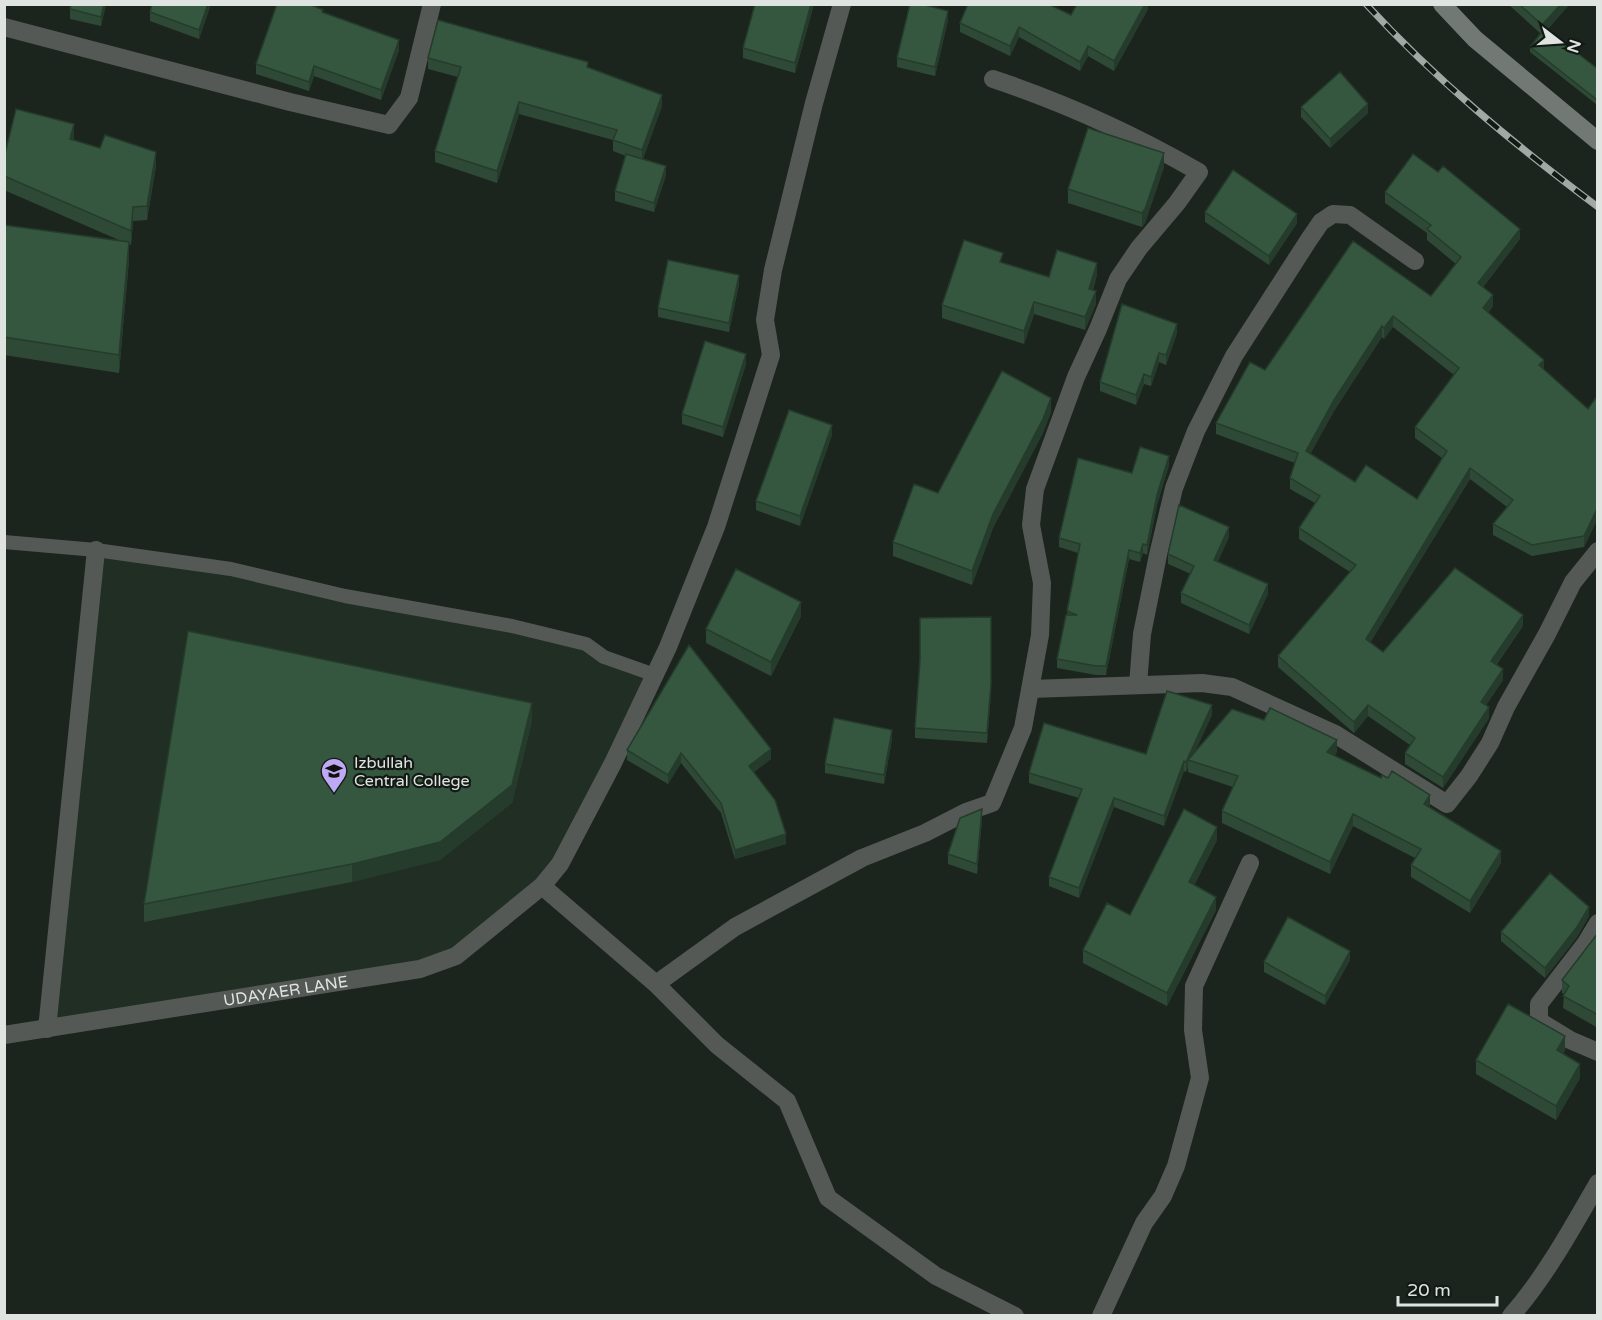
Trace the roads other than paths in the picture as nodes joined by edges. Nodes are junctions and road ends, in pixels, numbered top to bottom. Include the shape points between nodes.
1 (432, 4) edge
2 (842, 4) edge
3 (1442, 4) edge
4 (4, 27) edge
5 (993, 79) dead end
6 (1598, 141) edge
7 (1415, 261) dead end
8 (4, 542) edge
9 (96, 550) junction
10 (1598, 551) edge
11 (655, 675) junction
12 (1138, 685) junction
13 (1030, 689) junction
14 (1250, 863) dead end
15 (542, 886) junction
16 (1598, 923) edge
17 (656, 984) junction
18 (47, 1029) junction
19 (4, 1035) edge
20 (1598, 1052) edge
21 (1598, 1183) edge
22 (1015, 1316) edge
23 (1101, 1316) edge
24 (1511, 1316) edge

1 - 4 street via 409,98 390,125
2 - 11 street, UDAYAER LANE via 773,270 765,320 771,355 716,527
3 - 6 street via 1475,39
5 - 13 street via 1101,120 1199,172 1118,279 1076,376 1035,489 1031,525 1042,583 1040,635
7 - 12 street via 1350,215 1333,214 1321,222 1308,241 1234,356 1196,431 1174,488 1142,634
8 - 9 lane
9 - 11 lane via 231,569 345,596 512,626 586,644 604,657
9 - 18 street
10 - 12 street via 1573,582 1490,743 1447,804 1335,734 1232,687 1202,683
11 - 15 street, UDAYAER LANE via 583,824
12 - 13 street
13 - 17 street via 1023,728 992,802 862,858 735,927
14 - 23 street via 1194,986 1193,1030 1200,1078 1176,1166 1144,1223
15 - 17 street
15 - 18 street, UDAYAER LANE via 456,956 420,969
16 - 20 street via 1539,1004 1539,1021
17 - 22 street via 717,1045 787,1101 828,1198 936,1276
18 - 19 street, UDAYAER LANE
21 - 24 street via 1569,1233

